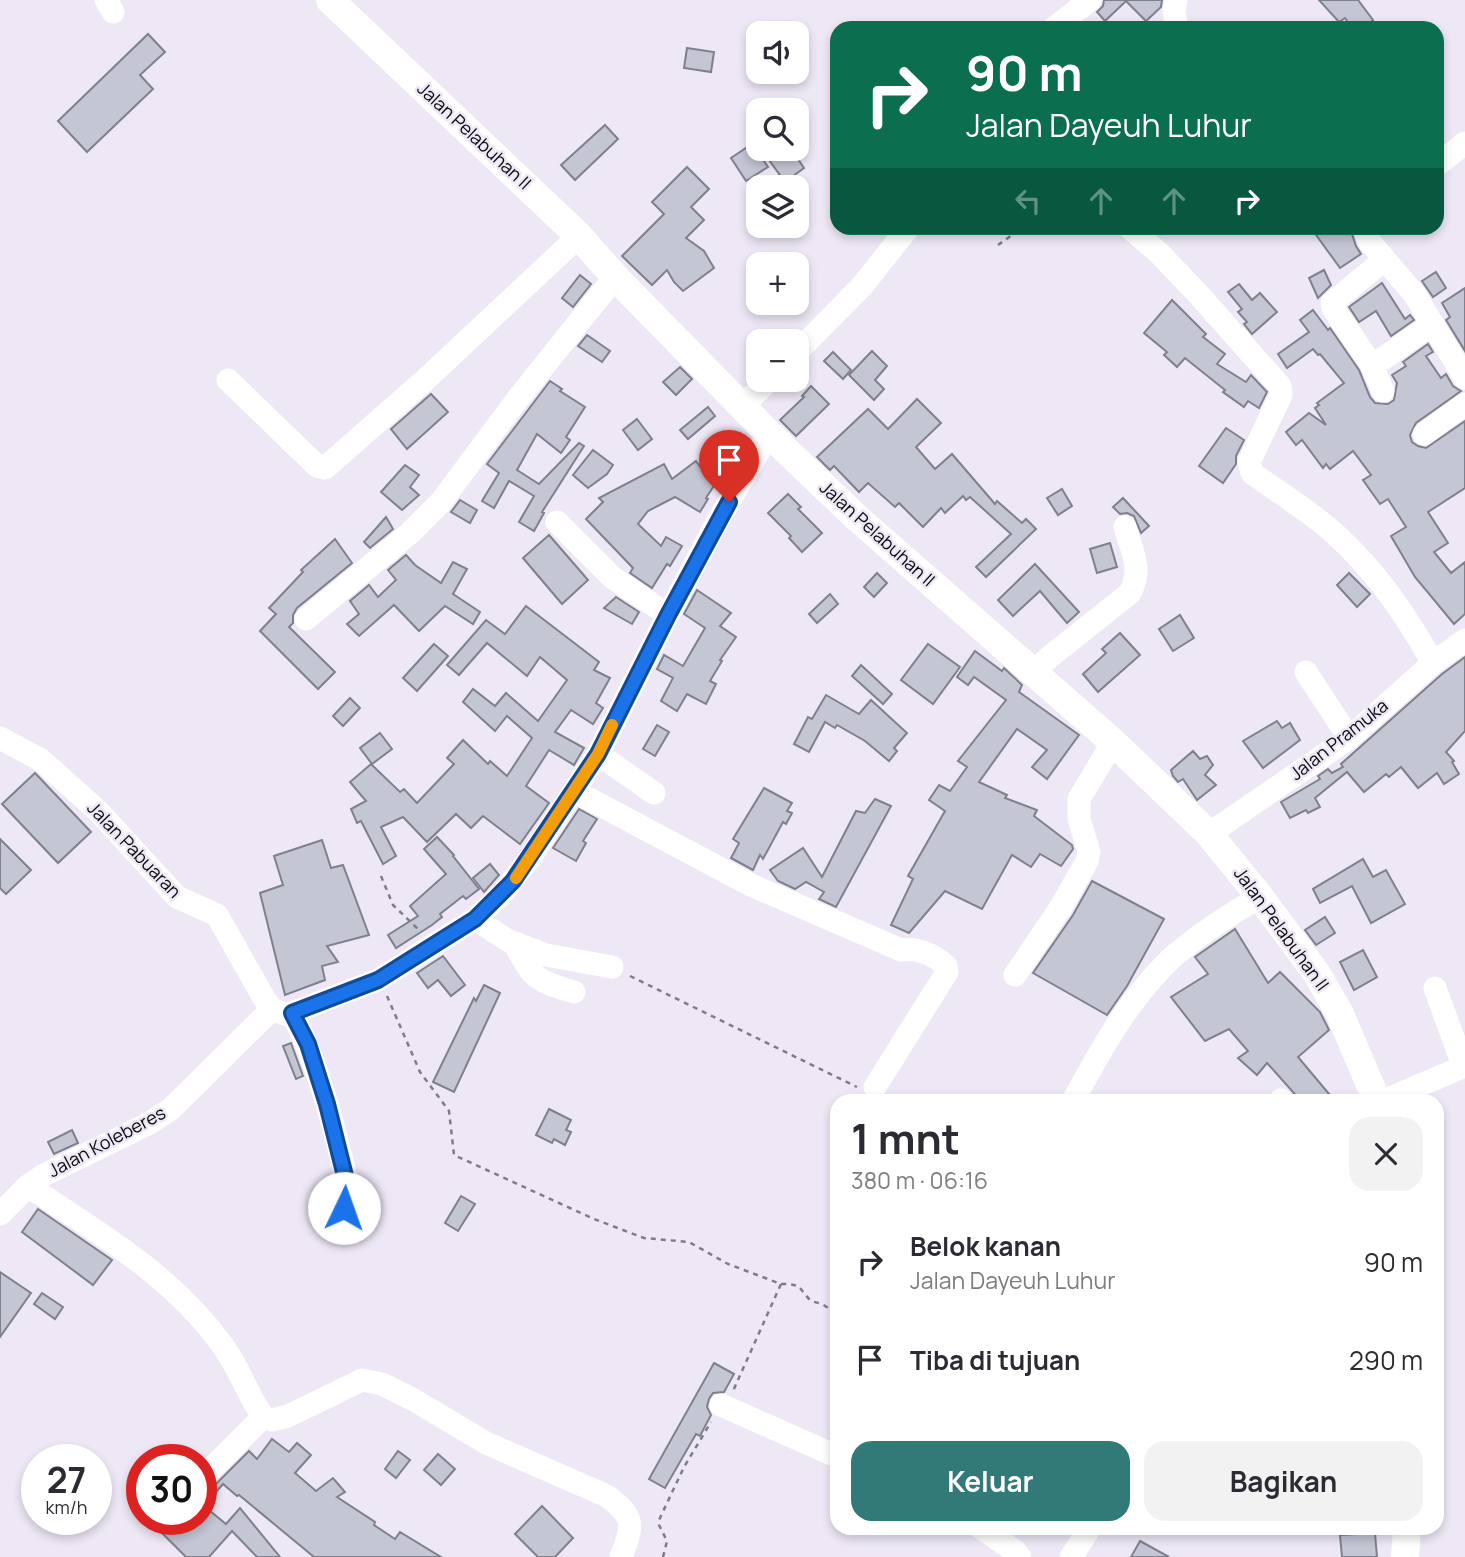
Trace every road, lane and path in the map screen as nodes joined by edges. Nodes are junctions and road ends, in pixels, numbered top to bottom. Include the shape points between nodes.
1 (330, 0) edge
2 (1090, 0) edge
3 (1176, 0) edge
4 (1063, 21) edge
5 (1176, 21) edge
6 (1465, 143) edge
7 (1444, 160) edge
8 (902, 235) edge
9 (1012, 235) edge
10 (1138, 235) edge
11 (1366, 235) edge
12 (579, 236) junction
13 (998, 245) dead end
14 (1384, 260) junction
15 (615, 277) junction
16 (1432, 324) junction
17 (809, 340) edge
18 (1371, 363) junction
19 (1465, 378) edge
20 (228, 380) dead end
21 (1384, 391) dead end
22 (757, 392) edge
23 (1465, 404) edge
24 (743, 406) junction
25 (769, 434) junction
26 (1424, 434) dead end
27 (557, 522) dead end
28 (1125, 527) dead end
29 (668, 615) junction
30 (306, 619) dead end
31 (1465, 640) edge
32 (1433, 663) junction
33 (1033, 672) junction
34 (1306, 672) dead end
35 (0, 738) edge
36 (1349, 738) junction
37 (1113, 742) junction
38 (598, 754) junction
39 (574, 791) junction
40 (654, 793) dead end
41 (1209, 834) junction
42 (381, 876) dead end
43 (1259, 897) junction
44 (475, 919) junction
45 (515, 944) junction
46 (431, 946) junction
47 (612, 967) joint
48 (1015, 975) dead end
49 (378, 980) junction
50 (1435, 988) dead end
51 (573, 992) dead end
52 (282, 1011) junction
53 (875, 1087) joint
54 (1077, 1094) edge
55 (1374, 1094) edge
56 (1399, 1094) edge
57 (28, 1186) junction
58 (0, 1214) edge
59 (333, 1226) dead end
60 (781, 1284) junction
61 (830, 1309) edge
62 (721, 1405) junction
63 (263, 1417) junction
64 (830, 1453) edge
65 (217, 1463) edge
66 (990, 1535) edge
67 (1086, 1535) edge
68 (1407, 1535) edge
69 (621, 1557) edge
70 (663, 1557) edge
71 (1020, 1557) edge
72 (1072, 1557) edge
73 (1405, 1557) edge

1 - 12 main road, Jalan Pelabuhan II
2 - 4 street
3 - 5 street
6 - 7 street
8 - 17 street via 862,286
9 - 13 path
10 - 32 street via 1184,278 1280,386 1281,395 1249,462 1252,473 1334,533 1365,563 1405,614
11 - 14 street
12 - 15 main road, Jalan Pelabuhan II
12 - 20 street via 325,468 317,466
14 - 16 street via 1402,277
14 - 18 street via 1332,303
15 - 24 main road, Jalan Pelabuhan II
15 - 30 street via 440,503
16 - 18 street
16 - 19 street
18 - 21 street
22 - 24 street
23 - 26 street
24 - 25 main road, Jalan Pelabuhan II
25 - 29 street
25 - 33 main road, Jalan Pelabuhan II
27 - 29 street via 613,578
28 - 33 street via 1138,570 1129,593
29 - 38 street
31 - 32 street, Jalan Pramuka
32 - 36 street, Jalan Pramuka
33 - 37 main road, Jalan Pelabuhan II
34 - 36 street
35 - 52 street, Jalan Pabuaran via 41,760 98,811 177,897 217,915 265,1000
36 - 41 street, Jalan Pramuka
37 - 41 main road, Jalan Pelabuhan II
37 - 48 street via 1077,807 1089,856
38 - 39 street
38 - 40 street
39 - 44 street via 513,881
39 - 53 street via 751,886 901,950 915,948 942,962 947,972
41 - 43 main road, Jalan Pelabuhan II
42 - 46 path via 393,905
43 - 54 street via 1204,933 1145,987
43 - 55 main road, Jalan Pelabuhan II via 1317,974 1340,1014
44 - 45 street
44 - 46 street
45 - 47 street
45 - 51 street via 529,971 550,985
46 - 49 street
47 - 53 path via 861,1089
49 - 52 street
49 - 60 path via 420,1072 449,1111 454,1155 594,1219 644,1238 689,1242 728,1264
50 - 56 street via 1463,1065
52 - 57 street, Jalan Koleberes via 171,1110
52 - 59 street, Jalan Pabuaran via 308,1044 347,1181 349,1194
57 - 58 street, Jalan Koleberes
57 - 63 street via 144,1265 195,1311 225,1349
60 - 61 path via 797,1285 811,1301
60 - 62 path via 733,1391
62 - 64 street
62 - 70 path via 659,1520 667,1541
63 - 65 street
63 - 69 street via 288,1416 362,1380 382,1384 485,1443 607,1496 631,1521
66 - 71 street
67 - 72 street
68 - 73 main road

